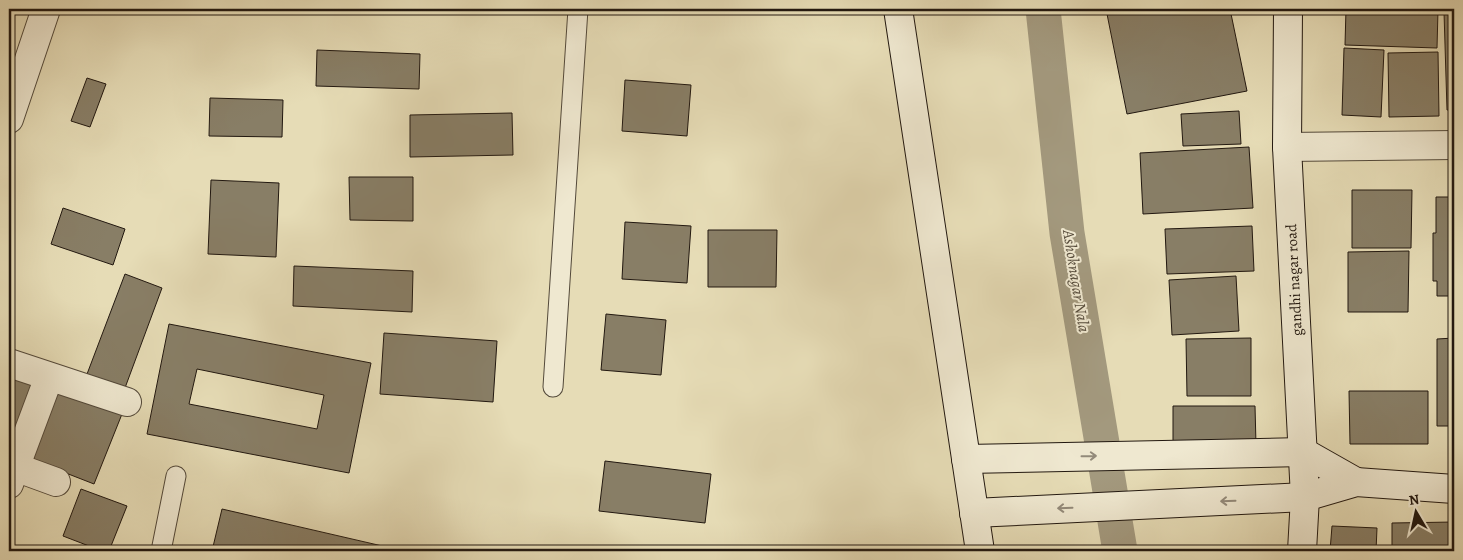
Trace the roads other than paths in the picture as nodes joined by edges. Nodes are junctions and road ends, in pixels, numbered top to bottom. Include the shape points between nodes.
1 (46, 9) edge
2 (578, 9) edge
3 (898, 9) edge
4 (1288, 9) edge
5 (9, 119) edge
6 (1454, 145) edge
7 (1286, 147) junction
8 (9, 363) edge
9 (49, 377) junction
10 (553, 387) dead end
11 (127, 402) dead end
12 (1303, 452) junction
13 (966, 459) junction
14 (12, 476) edge
15 (176, 476) dead end
16 (56, 482) dead end
17 (1356, 482) junction
18 (1454, 489) edge
19 (1305, 497) junction
20 (974, 513) junction
21 (161, 551) edge
22 (980, 551) edge
23 (1302, 551) edge

1 - 5 street
2 - 10 lane
3 - 13 street
4 - 7 street, gandhi nagar road
6 - 7 street
7 - 12 street, gandhi nagar road
8 - 9 street
9 - 11 street
9 - 14 street
13 -> 12 street
12 - 17 street
12 - 19 street, gandhi nagar road
13 - 20 street
14 - 16 street
15 - 21 lane
17 - 18 street
17 - 19 street
19 -> 20 street
19 - 23 street, gandhi nagar road
20 - 22 street

